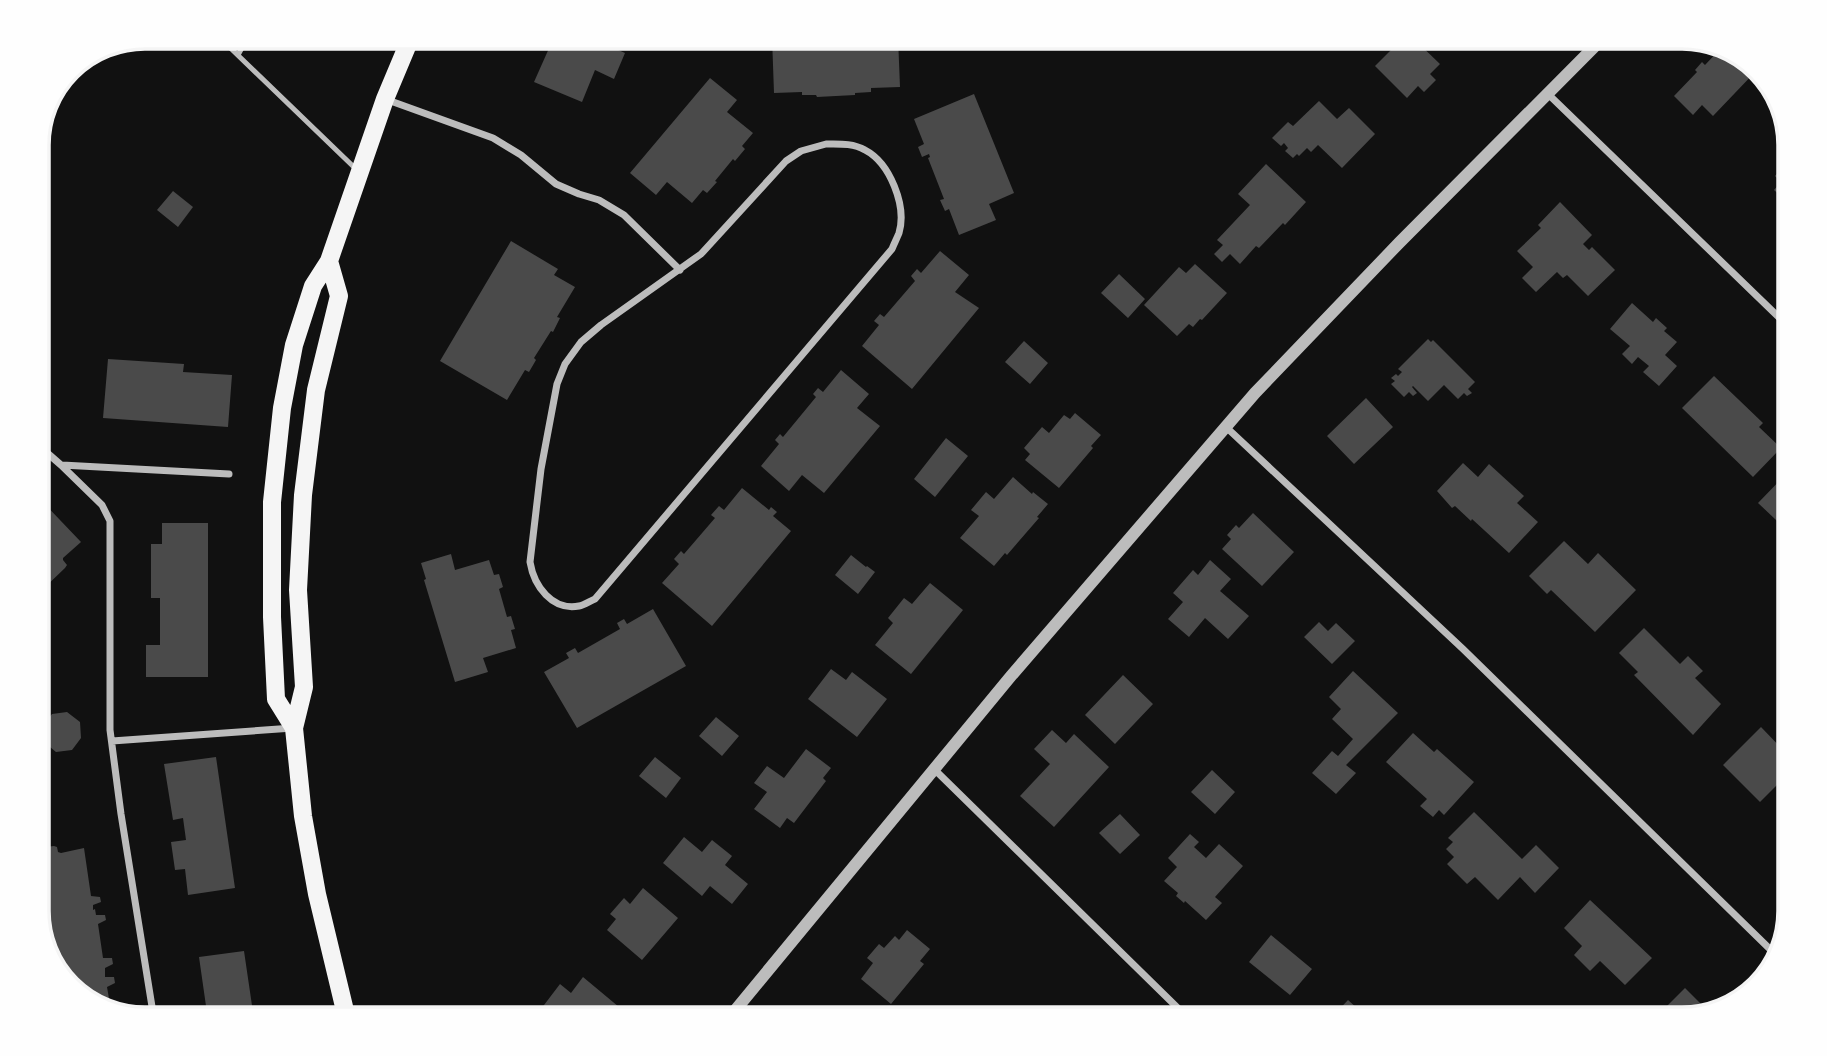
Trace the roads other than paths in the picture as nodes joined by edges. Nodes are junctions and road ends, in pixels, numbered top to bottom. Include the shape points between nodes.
1 (231, 49) edge
2 (240, 49) edge
3 (406, 49) edge
4 (1592, 49) edge
5 (237, 55) junction
6 (1548, 94) junction
7 (385, 99) junction
8 (359, 172) junction
9 (329, 261) junction
10 (680, 270) junction
11 (1778, 316) edge
12 (1226, 427) junction
13 (49, 454) edge
14 (61, 465) junction
15 (229, 474) dead end
16 (294, 728) junction
17 (112, 741) junction
18 (934, 769) junction
19 (1770, 949) edge
20 (152, 1007) edge
21 (343, 1007) edge
22 (738, 1007) edge
23 (1177, 1007) edge

1 - 5 lane
2 - 5 lane
3 - 7 main road
4 - 6 street
5 - 8 lane
6 - 11 street
6 - 12 street via 1399,243
7 - 8 main road
7 - 10 street via 493,138 556,184 624,215
8 - 9 main road
9 - 16 main road via 339,296 316,390 303,495 298,590 304,687
9 - 16 main road via 313,286 294,345 272,502 276,699
10 - 10 street via 801,151 826,144 866,150 883,166 895,187 900,232 892,249 595,599 581,606 565,606 550,600 538,587 530,562 557,384 580,342
12 - 18 street
12 - 19 street
13 - 14 street
14 - 15 street
14 - 17 street via 102,505 110,521
16 - 17 street
16 - 21 main road via 303,816
17 - 20 street
18 - 22 street
18 - 23 street

